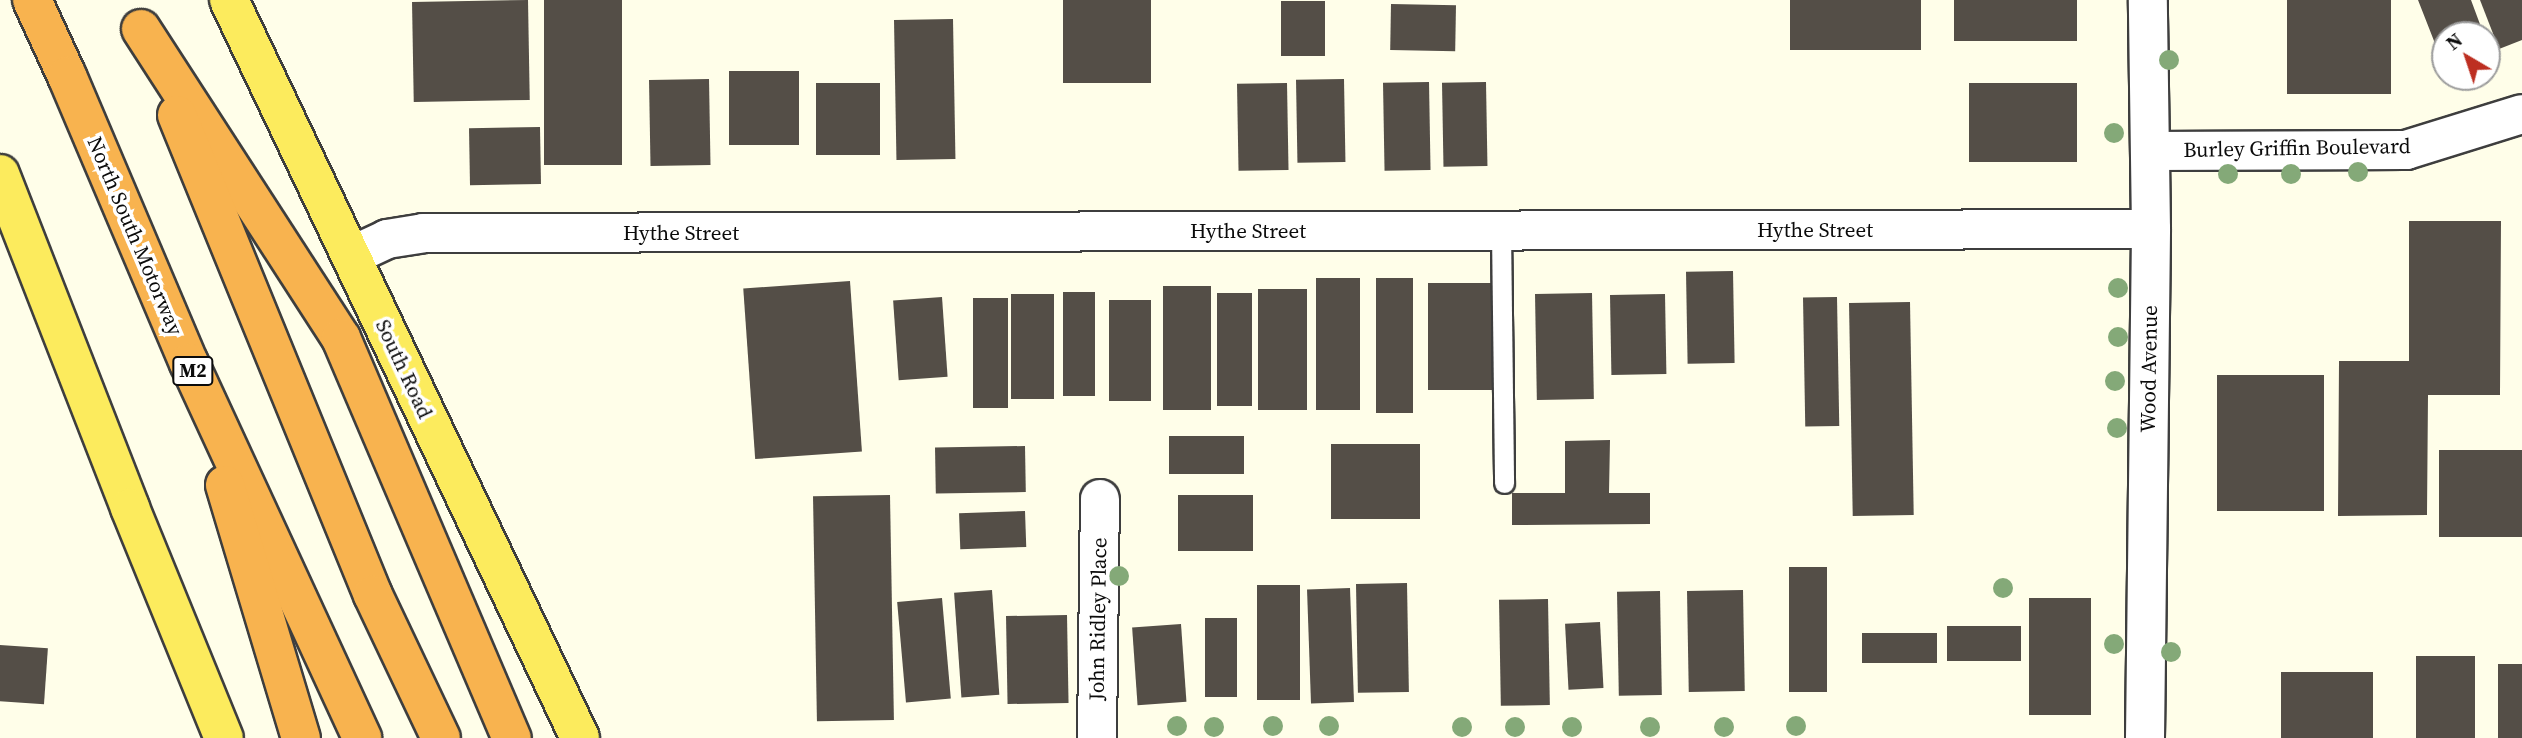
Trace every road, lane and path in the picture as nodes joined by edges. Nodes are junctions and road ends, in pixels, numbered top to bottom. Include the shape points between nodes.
1 (32, 0) edge
2 (229, 0) edge
3 (2148, 0) edge
4 (135, 14) edge
5 (2522, 114) edge
6 (2151, 151) junction
7 (0, 174) edge
8 (2151, 229) junction
9 (1501, 231) junction
10 (351, 256) junction
11 (189, 363) junction
12 (1504, 484) dead end
13 (1100, 499) dead end
14 (225, 738) edge
15 (300, 738) edge
16 (362, 738) edge
17 (442, 738) edge
18 (512, 738) edge
19 (580, 738) edge
20 (1097, 738) edge
21 (2145, 738) edge

1 - 11 highway, North South Motorway / M2
2 - 10 main road, South Road
3 - 6 street, Wood Avenue
4 - 17 highway via 368,582
4 - 18 highway via 341,338
5 - 6 street, Burley Griffin Boulevard via 2406,150
6 - 8 street, Wood Avenue
7 - 14 main road
8 - 9 street, Hythe Street
8 - 21 street, Wood Avenue
9 - 10 street, Hythe Street via 423,233 387,239
9 - 12 lane
10 - 19 main road, South Road
11 - 15 highway
11 - 16 highway, North South Motorway / M2
13 - 20 street, John Ridley Place

